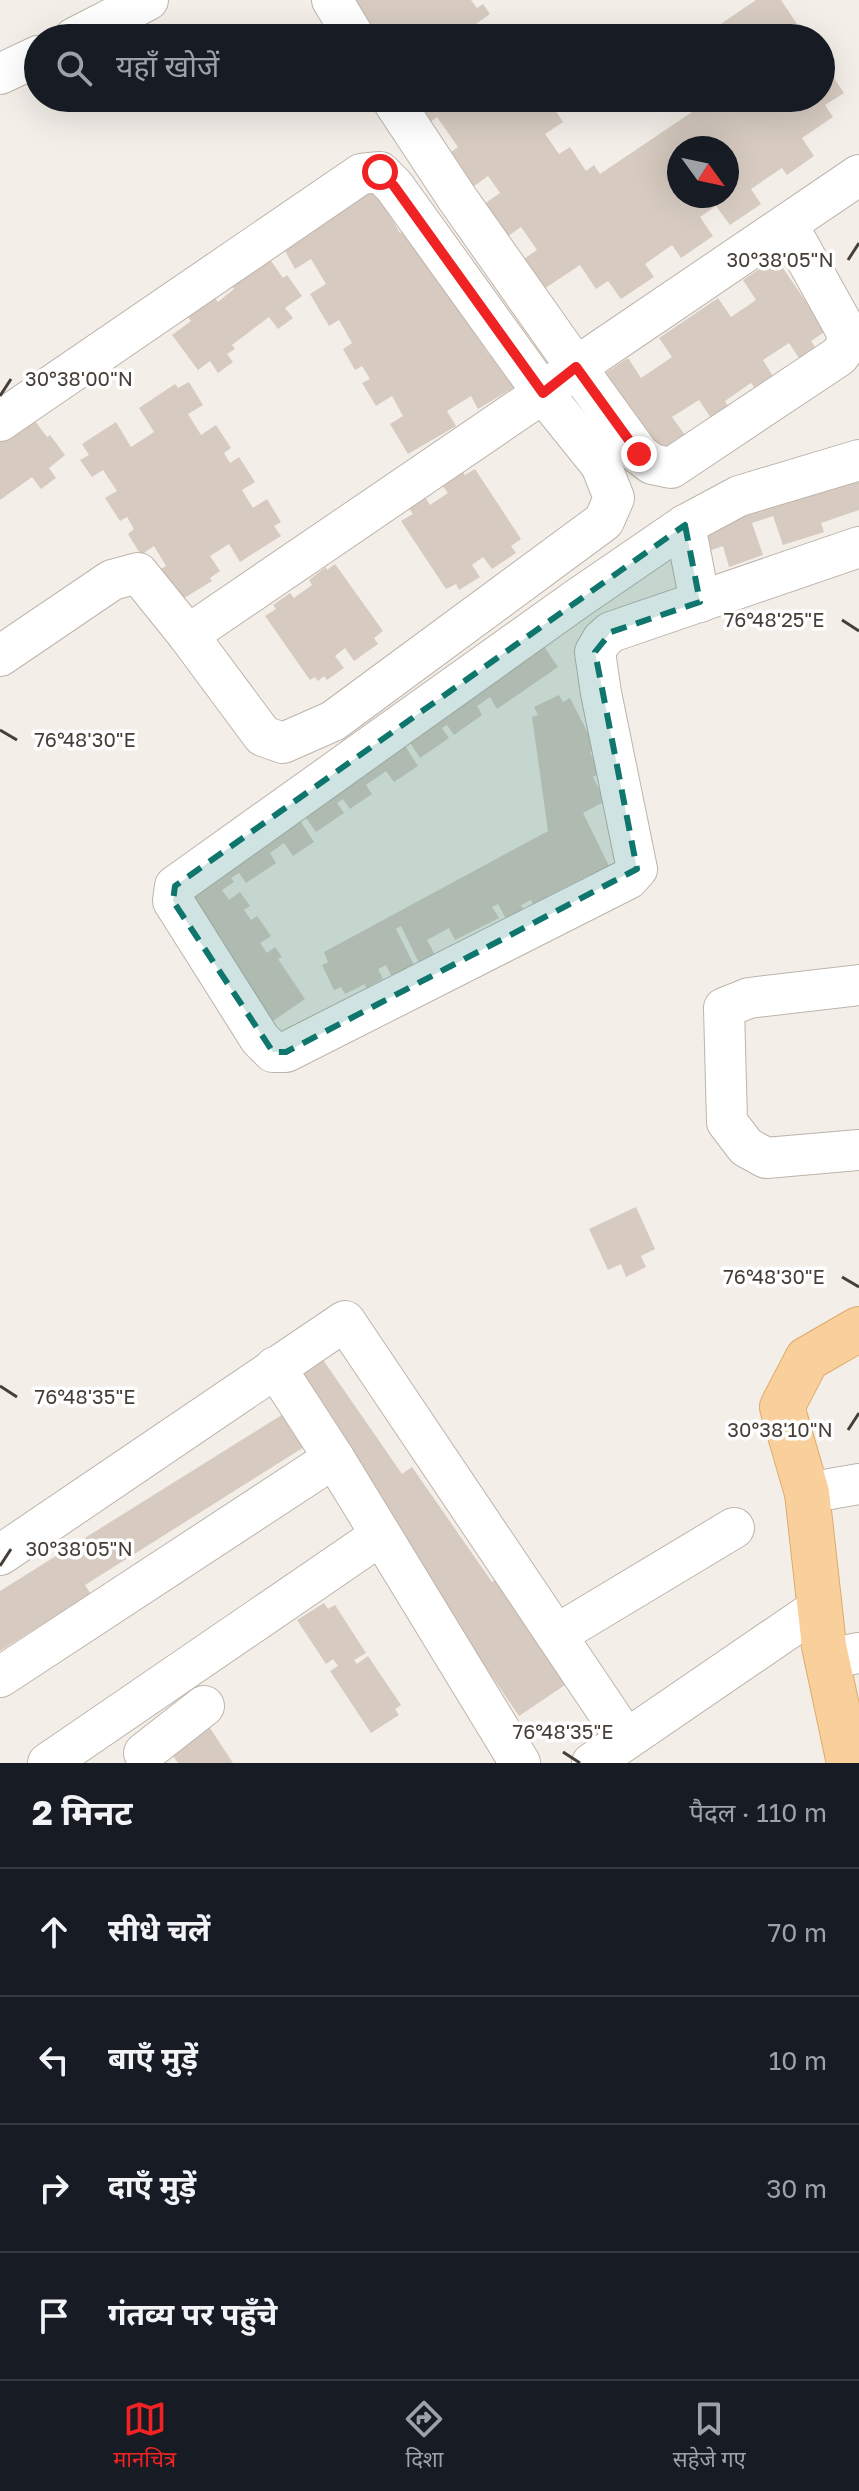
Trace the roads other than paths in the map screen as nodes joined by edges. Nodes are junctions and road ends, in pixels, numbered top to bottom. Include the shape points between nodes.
1 (148, 0) edge
2 (332, 0) edge
3 (101, 24) edge
4 (347, 24) edge
5 (24, 63) edge
6 (0, 74) edge
7 (400, 112) edge
8 (859, 175) edge
9 (787, 224) junction
10 (576, 367) junction
11 (543, 393) junction
12 (0, 421) edge
13 (859, 460) edge
14 (685, 525) junction
15 (859, 547) edge
16 (700, 602) junction
17 (188, 635) junction
18 (0, 656) edge
19 (859, 985) edge
20 (859, 1150) edge
21 (859, 1329) edge
22 (275, 1367) junction
23 (334, 1458) junction
24 (859, 1484) edge
25 (807, 1493) junction
26 (734, 1528) dead end
27 (381, 1535) junction
28 (0, 1555) edge
29 (820, 1607) junction
30 (556, 1635) junction
31 (843, 1656) edge
32 (0, 1677) edge
33 (204, 1706) dead end
34 (626, 1739) junction
35 (141, 1760) edge
36 (48, 1763) edge
37 (520, 1763) edge
38 (592, 1763) edge
39 (849, 1763) edge

1 - 3 street
2 - 4 street
5 - 6 street
7 - 10 street
8 - 9 street
9 - 10 street
9 - 10 street via 850,341 839,356 671,468 639,454
10 - 11 street
11 - 12 street via 380,172 361,174
11 - 17 street
11 - 17 street via 601,465 614,498 604,521 333,721 283,743 263,736
13 - 14 street via 739,496
14 - 16 street
14 - 16 street via 175,886 173,901 273,1052 286,1052 628,879 637,869 595,652 611,632
15 - 16 street
17 - 18 street via 138,573 112,580
19 - 20 street via 749,998 724,1008 727,1122 746,1147 766,1158
21 - 25 main road via 807,1359 782,1407
22 - 23 street
22 - 28 street
22 - 30 street via 345,1321
23 - 27 street
23 - 32 street
24 - 25 street
25 - 29 main road
26 - 30 street
27 - 36 street
27 - 37 street
29 - 31 main road
29 - 34 street
30 - 34 street
31 - 39 main road
33 - 35 street
34 - 38 street

